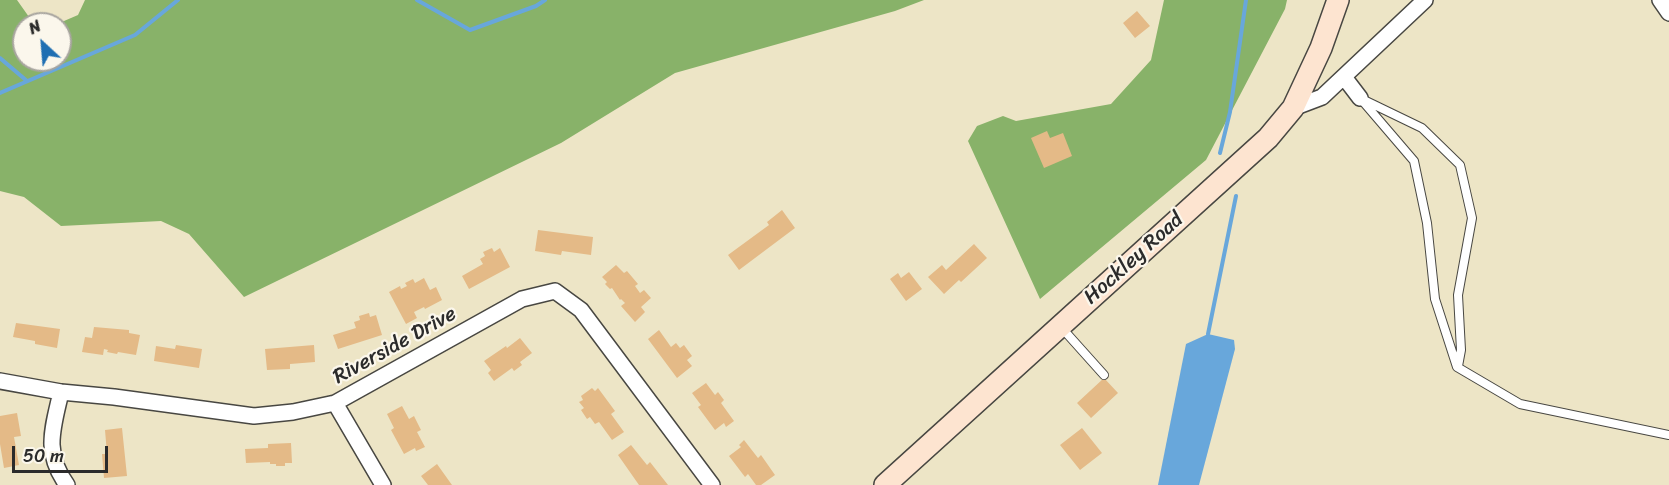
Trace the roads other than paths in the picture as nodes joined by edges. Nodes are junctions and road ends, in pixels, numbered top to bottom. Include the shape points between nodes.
1 (1338, 0) edge
2 (1425, 0) edge
3 (1660, 0) edge
4 (1669, 13) edge
5 (1344, 77) junction
6 (1360, 98) junction
7 (1293, 108) junction
8 (1060, 326) junction
9 (1457, 367) junction
10 (1104, 375) dead end
11 (0, 381) edge
12 (61, 392) junction
13 (335, 403) junction
14 (1669, 435) edge
15 (67, 485) edge
16 (383, 485) edge
17 (712, 485) edge
18 (885, 485) edge

1 - 7 main road, Hockley Road
2 - 5 street
3 - 4 street
5 - 6 street
5 - 7 street via 1322,97
6 - 9 lane via 1414,161 1427,223 1435,299
6 - 9 lane via 1422,128 1460,165 1472,218 1458,295 1461,350
7 - 8 main road, Hockley Road via 1268,138
8 - 10 lane
8 - 18 main road, Hockley Road
9 - 14 lane via 1520,404
11 - 12 street, Riverside Drive
12 - 13 street, Riverside Drive via 254,416
12 - 15 street via 50,441 58,473
13 - 16 street
13 - 17 street, Riverside Drive via 522,299 555,291 581,310

